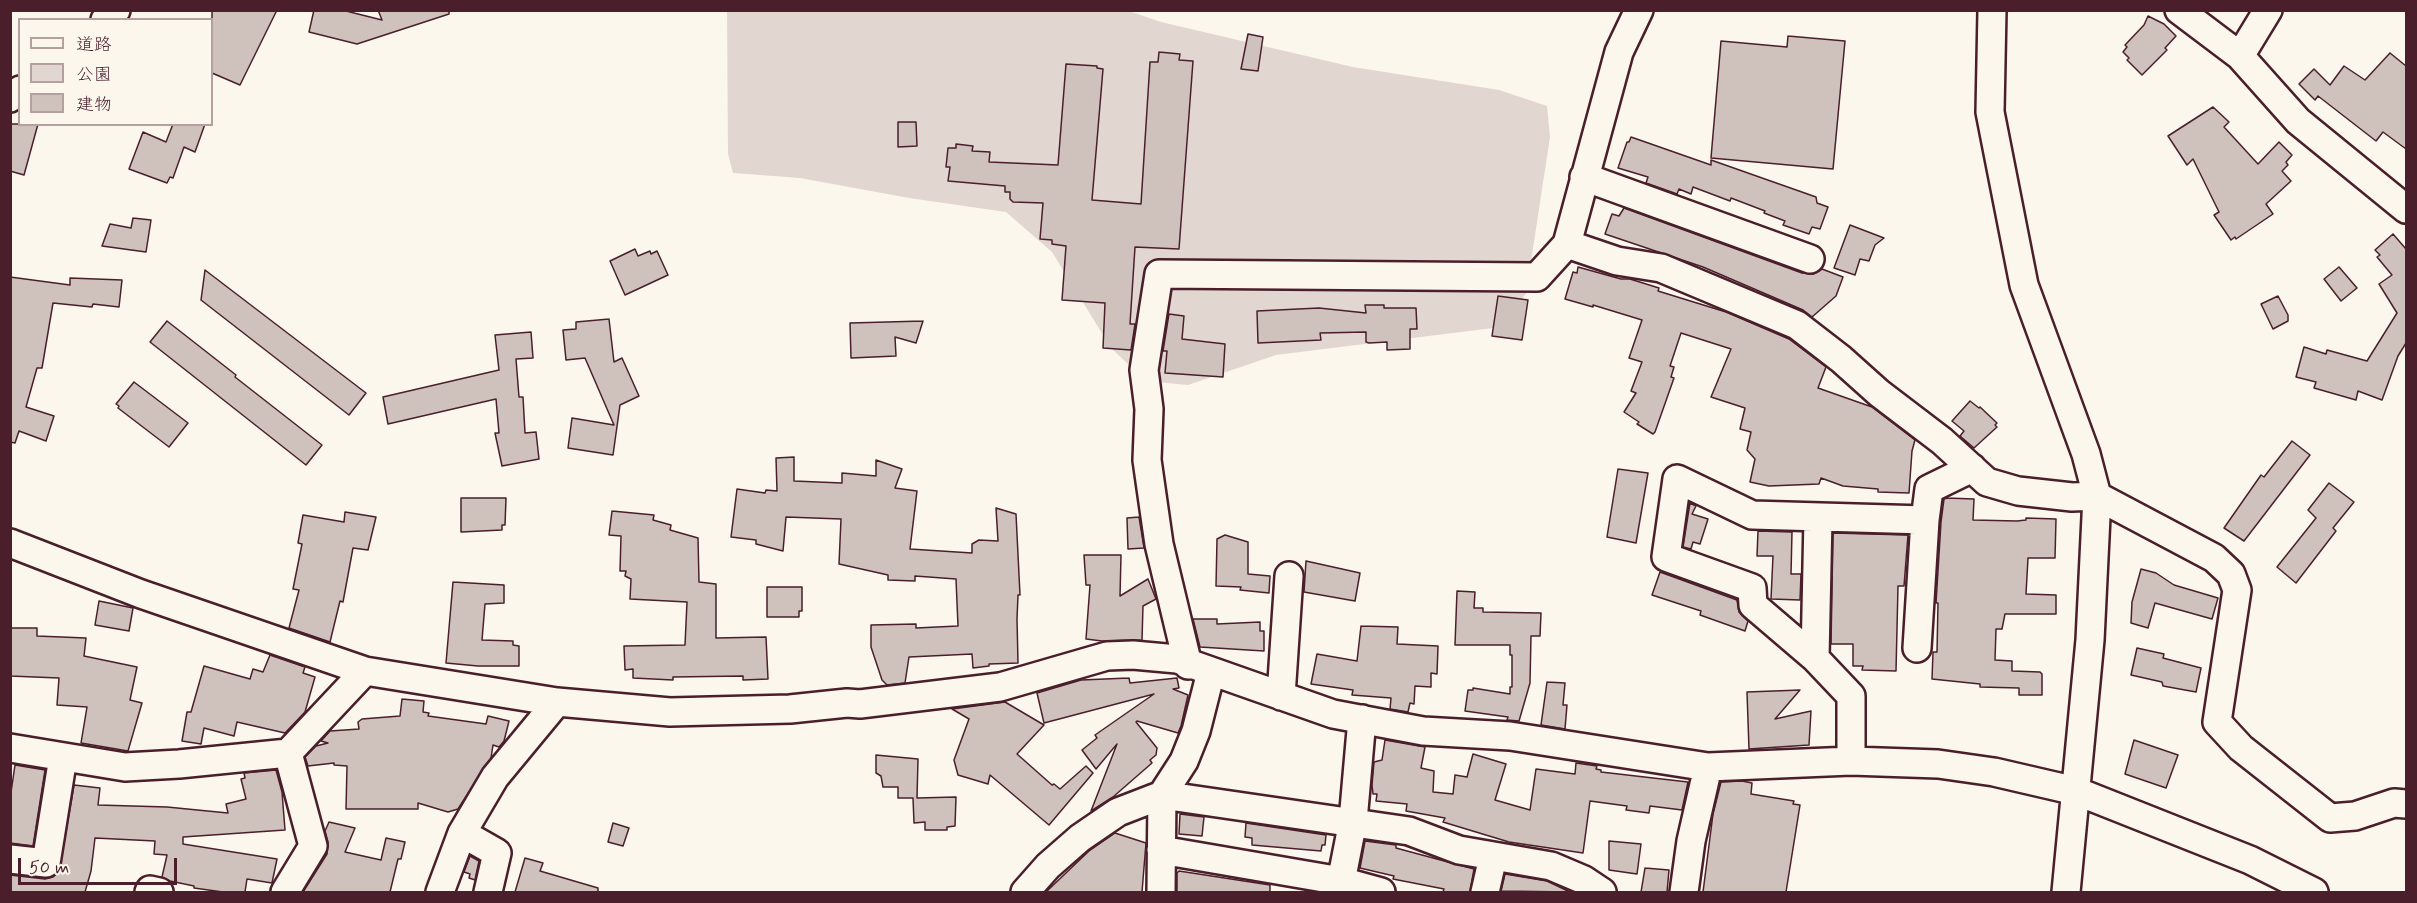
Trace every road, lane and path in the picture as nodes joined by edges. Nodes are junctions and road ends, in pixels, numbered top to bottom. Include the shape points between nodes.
1 (1639, 10) edge
2 (1992, 10) edge
3 (2179, 10) edge
4 (2268, 10) edge
5 (2240, 56) junction
6 (1584, 177) junction
7 (2406, 209) edge
8 (1567, 244) junction
9 (1810, 259) dead end
10 (1972, 468) junction
11 (2097, 496) junction
12 (1818, 518) junction
13 (1925, 520) junction
14 (10, 543) edge
15 (1289, 576) dead end
16 (1917, 648) dead end
17 (1815, 658) junction
18 (1199, 668) junction
19 (365, 671) junction
20 (1281, 696) junction
21 (557, 702) junction
22 (1362, 719) junction
23 (10, 748) edge
24 (288, 753) junction
25 (63, 757) junction
26 (1851, 761) junction
27 (1708, 767) junction
28 (2076, 791) junction
29 (1162, 795) junction
30 (2406, 804) edge
31 (1353, 821) junction
32 (462, 833) junction
33 (1161, 850) junction
34 (1493, 857) junction
35 (10, 859) edge
36 (1340, 887) edge
37 (1589, 888) edge
38 (149, 892) edge
39 (159, 892) edge
40 (285, 892) edge
41 (440, 892) edge
42 (488, 892) edge
43 (1025, 892) edge
44 (1161, 892) edge
45 (1381, 892) edge
46 (1485, 892) edge
47 (1684, 892) edge
48 (2066, 892) edge
49 (2314, 892) edge

1 - 6 street via 1619,52
2 - 11 street via 1990,112 2024,285 2086,454
3 - 5 street
4 - 5 street
5 - 7 street via 2298,121
6 - 8 street
6 - 9 street
8 - 10 street via 1617,261 1662,268 1797,325
8 - 18 street via 1537,277 1159,274 1144,370 1149,410 1147,460 1159,544
10 - 11 street via 1987,482 2018,490
10 - 13 street via 1929,489
11 - 28 street via 2090,640
11 - 30 street via 2214,558 2231,574 2237,590 2217,722 2241,748 2330,818 2355,816 2394,803
12 - 13 street
12 - 17 street
12 - 17 street via 1752,515 1677,479 1666,557 1752,588 1753,605
13 - 16 street
14 - 19 street via 141,594
15 - 20 street
17 - 26 street via 1851,696
18 - 20 street
18 - 21 street via 1155,657 1107,656 1000,687 790,709 670,712
18 - 29 street via 1196,731 1184,761
19 - 21 street
19 - 24 street
20 - 22 street via 1333,714
21 - 32 street via 495,777
22 - 27 street via 1423,731 1510,736
22 - 31 street
23 - 25 street
24 - 25 street via 125,767
24 - 40 street via 313,846
25 - 35 street via 46,863
26 - 27 street
26 - 28 street via 1938,764
27 - 47 street
28 - 48 street
28 - 49 street via 2250,860
29 - 31 street
29 - 33 street
29 - 43 street via 1119,812 1080,838
31 - 34 street via 1409,831 1459,850
31 - 36 street
32 - 41 street
32 - 42 street via 497,853
33 - 36 street
33 - 44 street
34 - 37 street via 1551,866
34 - 46 street
36 - 45 street
38 - 39 street

